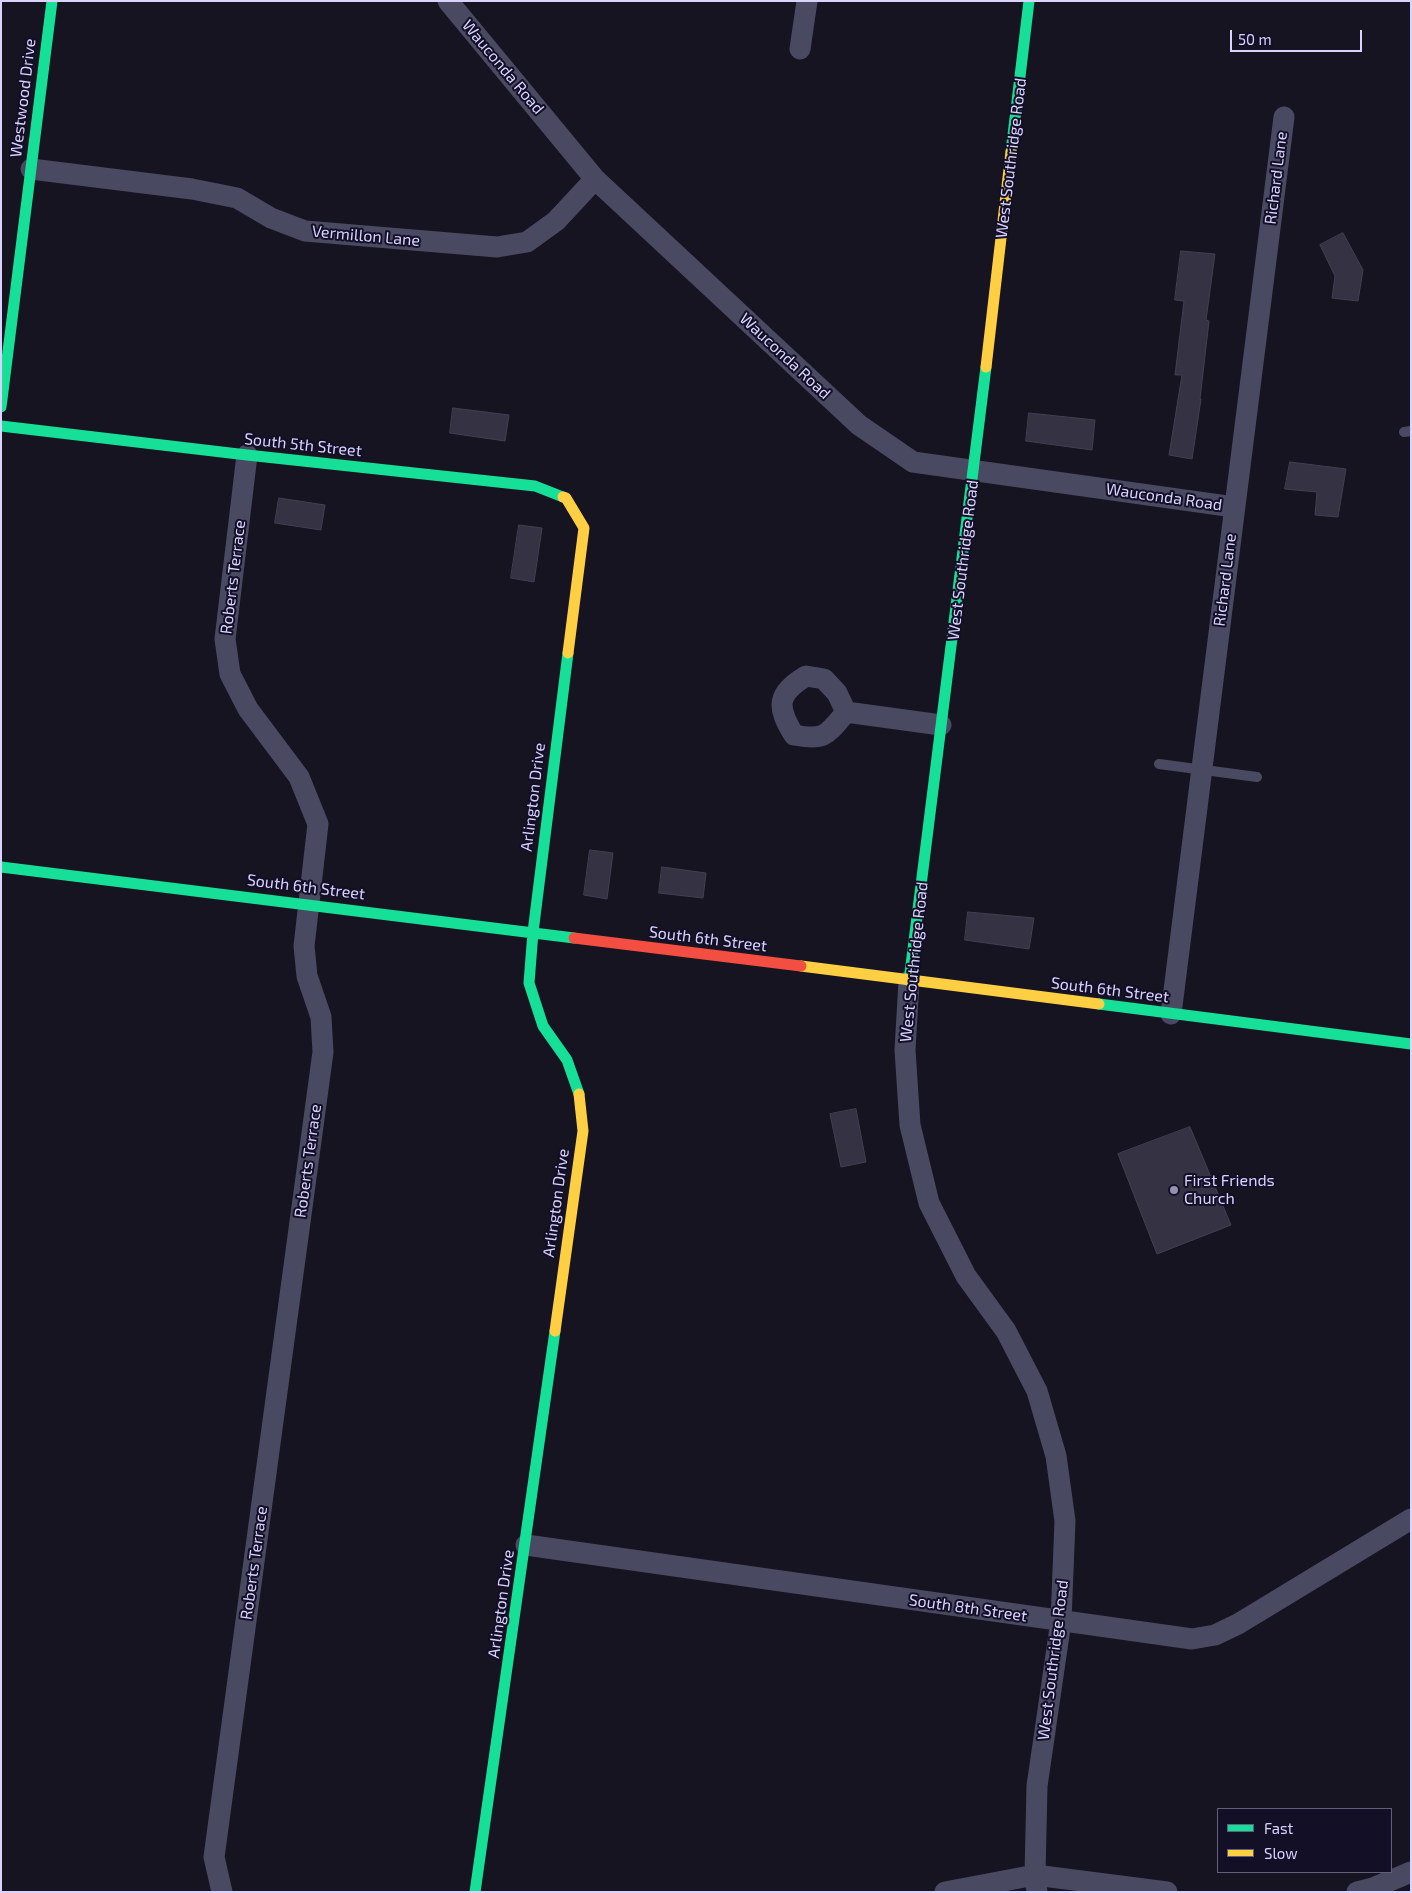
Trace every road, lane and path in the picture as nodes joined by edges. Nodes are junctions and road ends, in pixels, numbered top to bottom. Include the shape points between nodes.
1 (52, 1) edge
2 (448, 1) edge
3 (807, 1) edge
4 (1029, 1) edge
5 (800, 49) dead end
6 (1284, 117) dead end
7 (31, 169) junction
8 (595, 179) junction
9 (10, 259) edge
10 (1, 407) edge
11 (1, 426) edge
12 (248, 455) junction
13 (974, 471) junction
14 (1234, 507) junction
15 (584, 528) joint
16 (846, 712) dead end
17 (941, 725) junction
18 (1159, 764) dead end
19 (1202, 769) junction
20 (1257, 777) dead end
21 (1, 867) edge
22 (310, 904) junction
23 (533, 932) junction
24 (909, 981) junction
25 (1171, 1014) junction
26 (1411, 1044) edge
27 (1411, 1519) edge
28 (526, 1545) junction
29 (1061, 1621) junction
30 (1411, 1872) edge
31 (1036, 1883) edge
32 (222, 1892) edge
33 (475, 1892) edge
34 (945, 1892) edge
35 (1167, 1892) edge
36 (1357, 1892) edge

1 - 7 street, Westwood Drive
2 - 8 street, Wauconda Road
3 - 5 street
4 - 13 street, West Southridge Road
6 - 14 street, Richard Lane
7 - 8 street, Vermillon Lane via 192,189 237,198 271,218 305,231 497,247 528,242 556,221
7 - 9 street, Westwood Drive
8 - 13 street, Wauconda Road via 859,425 913,462
9 - 10 street, Westwood Drive
11 - 12 street, South 5th Street
12 - 15 street, South 5th Street via 535,486 566,498
12 - 22 street, Roberts Terrace via 225,639 230,674 248,709 299,778 318,824
13 - 14 street, Wauconda Road
13 - 17 street, West Southridge Road
14 - 19 street, Richard Lane
15 - 23 street, Arlington Drive
16 - 17 street
17 - 24 street, West Southridge Road
18 - 19 lane
19 - 20 lane
19 - 25 street, Richard Lane
21 - 22 street, South 6th Street
22 - 23 street, South 6th Street
22 - 32 street, Roberts Terrace via 304,946 307,976 321,1017 323,1052 214,1857
23 - 24 street, South 6th Street
23 - 28 street, Arlington Drive via 529,983 543,1026 567,1060 581,1098 582,1131
24 - 25 street, South 6th Street
24 - 29 street, West Southridge Road via 905,1050 910,1125 929,1203 966,1276 1006,1331 1037,1391 1056,1456 1066,1521
25 - 26 street, South 6th Street
27 - 29 street, South 8th Street via 1215,1635 1192,1639
28 - 29 street, South 8th Street
28 - 33 street, Arlington Drive
29 - 31 street, West Southridge Road via 1038,1786
30 - 36 street
31 - 34 street
31 - 35 street

